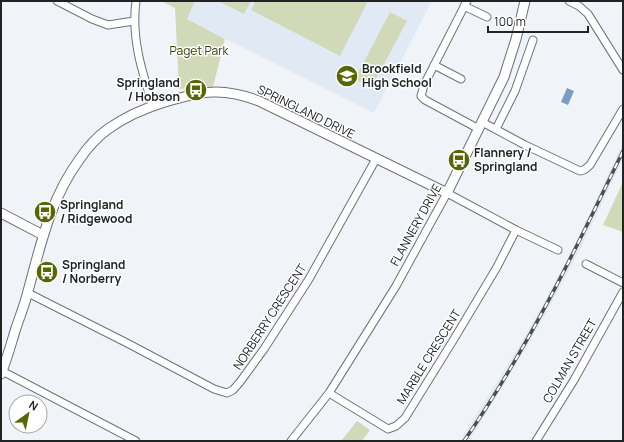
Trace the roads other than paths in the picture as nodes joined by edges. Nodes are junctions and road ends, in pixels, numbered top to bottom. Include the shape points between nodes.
1 (57, 1) edge
2 (136, 1) edge
3 (525, 1) edge
4 (569, 1) edge
5 (466, 4) edge
6 (487, 17) dead end
7 (134, 21) junction
8 (533, 40) dead end
9 (434, 65) junction
10 (623, 70) edge
11 (461, 79) dead end
12 (153, 106) junction
13 (623, 110) edge
14 (480, 125) junction
15 (496, 129) junction
16 (376, 159) junction
17 (447, 193) junction
18 (1, 213) edge
19 (516, 230) junction
20 (43, 235) junction
21 (558, 250) dead end
22 (586, 264) dead end
23 (623, 283) edge
24 (623, 292) edge
25 (28, 294) junction
26 (2, 373) edge
27 (329, 393) junction
28 (136, 441) edge
29 (290, 441) edge
30 (536, 441) edge

1 - 7 street via 108,25
2 - 7 street
3 - 14 street, FLANNERY DRIVE via 504,77
4 - 10 street via 588,14
5 - 6 street
5 - 9 street
7 - 12 street via 136,50
8 - 15 street via 515,91
9 - 11 street
9 - 14 street via 421,96
12 - 16 street, SPRINGLAND DRIVE via 191,94 211,91 244,95
12 - 20 street, SPRINGLAND DRIVE via 107,130 89,147 67,176
13 - 15 street via 590,165 580,171
14 - 15 street
14 - 17 street, FLANNERY DRIVE
16 - 17 street, SPRINGLAND DRIVE
16 - 25 street, NORBERRY CRESCENT via 309,279 264,349 240,382 227,393 214,389
17 - 19 street, SPRINGLAND DRIVE
17 - 27 street, FLANNERY DRIVE via 396,286
18 - 20 street
19 - 21 street, SPRINGLAND DRIVE
19 - 27 street, MARBLE CRESCENT via 454,339 404,418 396,426 388,429
20 - 25 street, SPRINGLAND DRIVE
22 - 23 street
24 - 30 street, COLMAN STREET via 574,380
25 - 26 street, SPRINGLAND DRIVE
26 - 28 street
27 - 29 street, FLANNERY DRIVE

